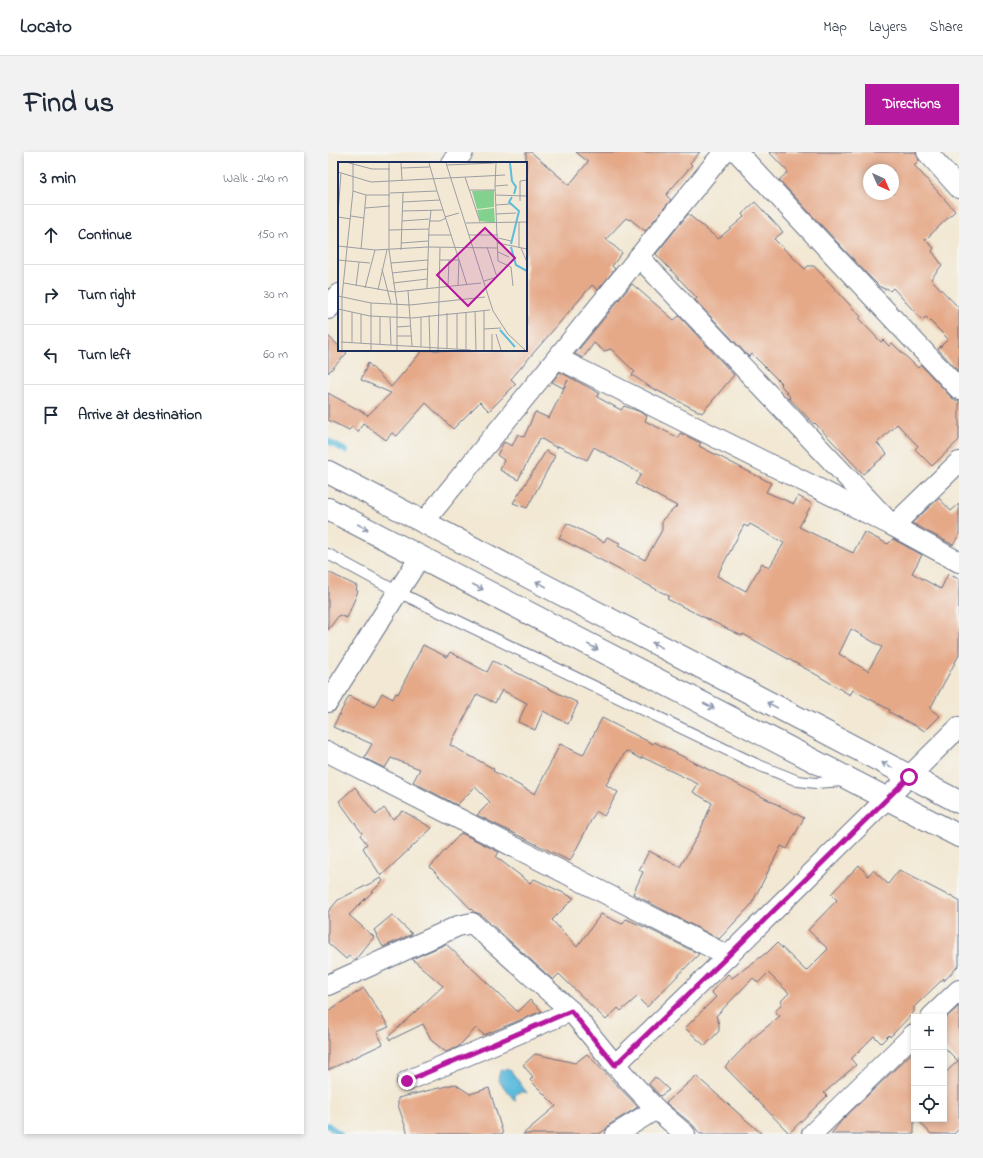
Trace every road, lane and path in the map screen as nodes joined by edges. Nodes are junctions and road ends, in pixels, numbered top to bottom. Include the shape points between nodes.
1 (462, 152) edge
2 (724, 152) edge
3 (737, 152) edge
4 (927, 152) edge
5 (453, 162) edge
6 (959, 188) edge
7 (639, 257) junction
8 (338, 296) edge
9 (328, 308) edge
10 (557, 358) junction
11 (959, 389) edge
12 (959, 462) edge
13 (328, 472) edge
14 (328, 509) edge
15 (423, 522) junction
16 (893, 526) junction
17 (328, 554) edge
18 (420, 557) junction
19 (959, 562) edge
20 (398, 592) junction
21 (328, 702) edge
22 (959, 727) edge
23 (328, 752) edge
24 (909, 777) junction
25 (851, 780) junction
26 (887, 798) junction
27 (959, 802) edge
28 (959, 836) edge
29 (728, 956) junction
30 (328, 985) edge
31 (959, 990) edge
32 (571, 1011) junction
33 (934, 1014) edge
34 (911, 1037) edge
35 (615, 1065) junction
36 (407, 1081) dead end
37 (656, 1109) junction
38 (616, 1134) edge
39 (685, 1134) edge
40 (812, 1134) edge

1 - 5 main road
2 - 7 street
3 - 11 street
4 - 6 street
7 - 10 street
7 - 16 street
8 - 9 main road
10 - 15 street
10 - 16 street
12 - 16 street
13 - 15 main road
14 -> 18 main road
24 -> 15 main road
16 - 19 street
17 - 20 lane
18 - 20 street
18 -> 25 main road
20 - 21 street
20 - 25 lane via 756,764 798,781 816,783
22 - 24 street
23 - 29 street
24 - 26 street
24 - 27 main road
25 - 26 main road
26 - 28 main road
26 - 29 street
29 - 35 street
30 - 32 street via 458,926 472,923
31 - 33 street
32 - 35 street
32 - 36 street
34 - 40 street
35 - 37 street
37 - 38 street
37 - 39 street

